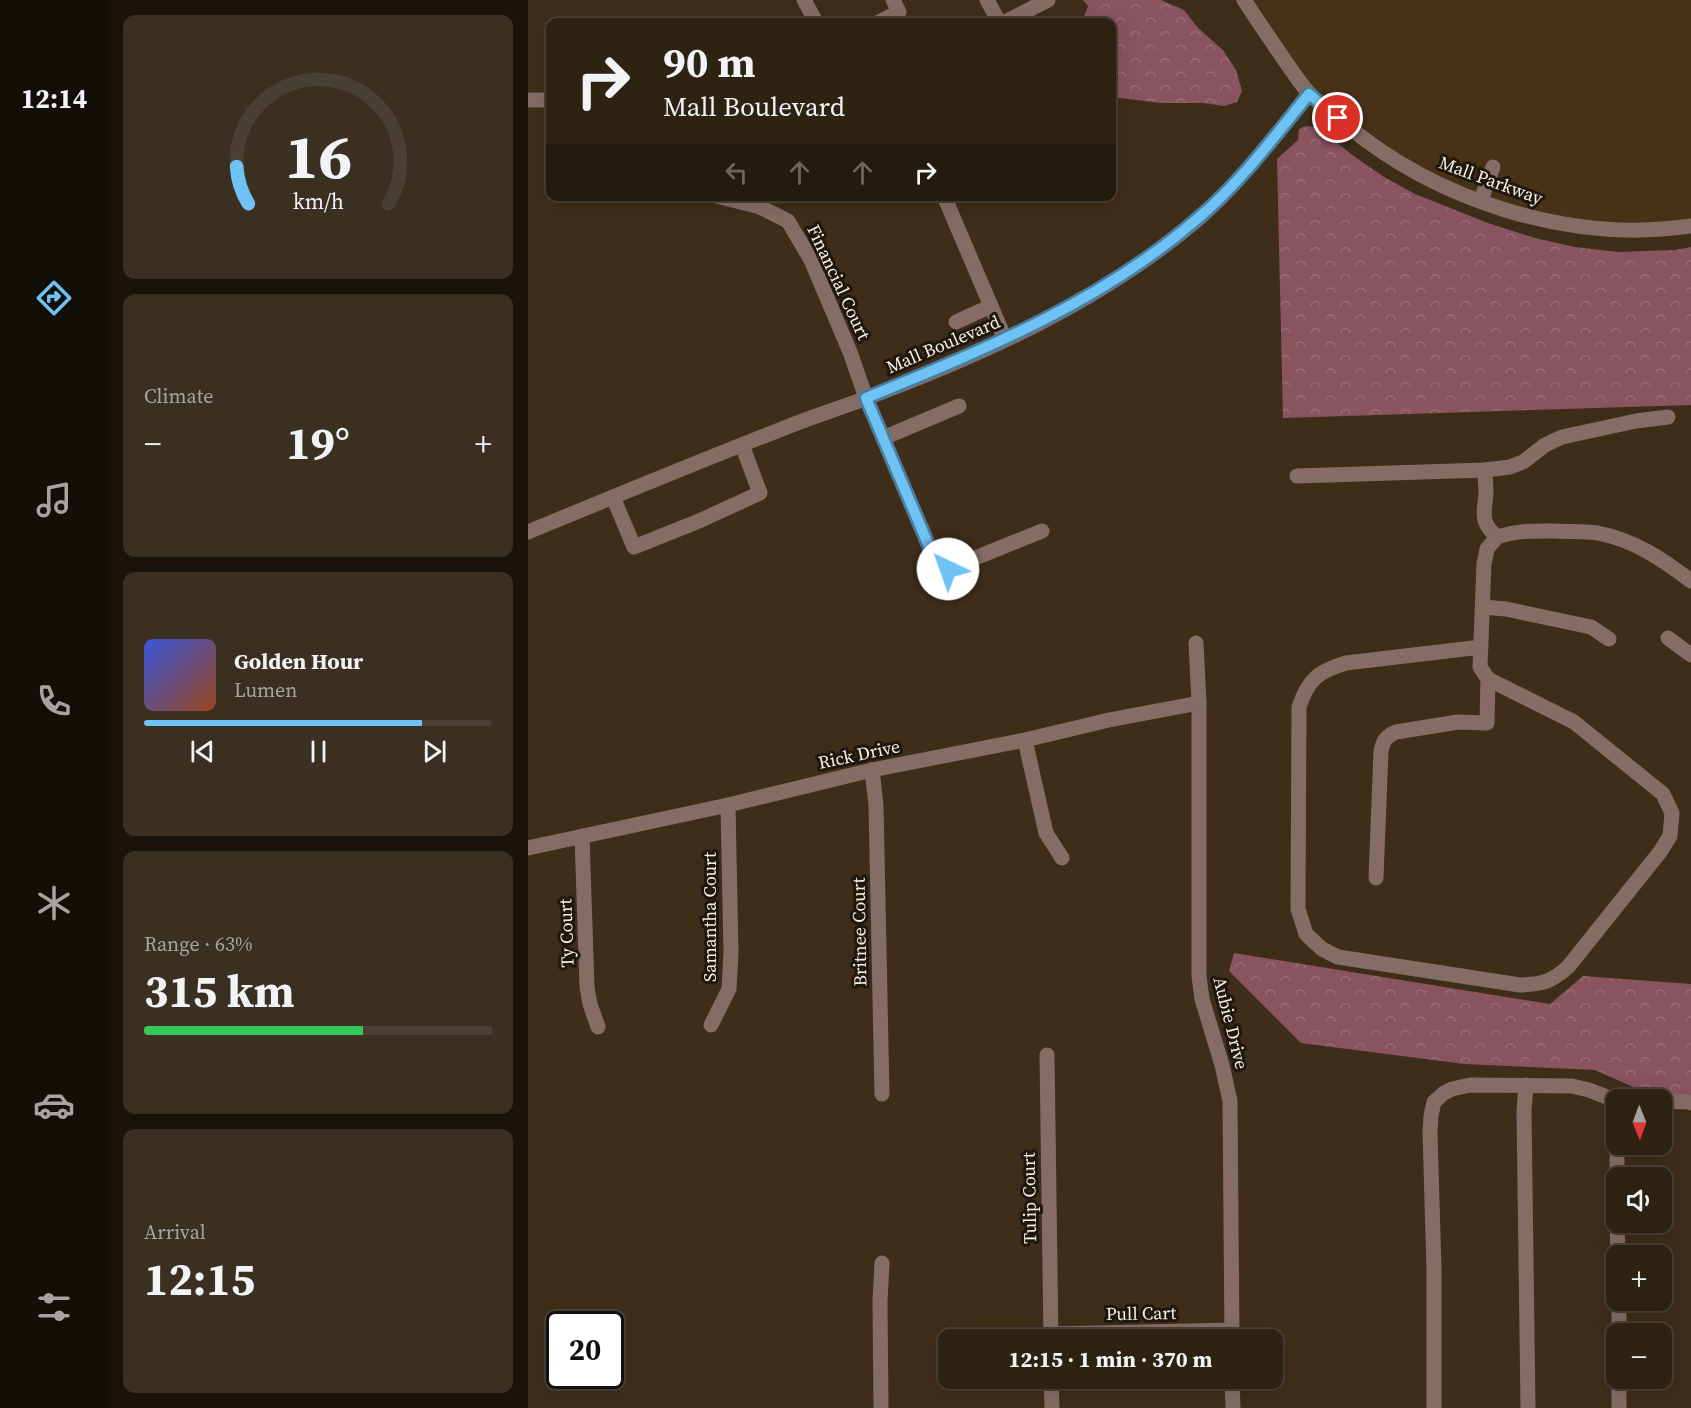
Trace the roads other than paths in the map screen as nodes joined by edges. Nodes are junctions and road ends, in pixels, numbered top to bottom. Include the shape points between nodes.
1 (804, 0) edge
2 (893, 0) edge
3 (987, 0) edge
4 (1048, 0) edge
5 (1244, 0) edge
6 (808, 18) edge
7 (887, 18) edge
8 (997, 18) edge
9 (1013, 18) edge
10 (1309, 94) junction
11 (528, 99) edge
12 (546, 100) edge
13 (1493, 167) dead end
14 (1481, 200) junction
15 (737, 201) edge
16 (946, 201) edge
17 (1691, 226) edge
18 (991, 306) junction
19 (956, 322) dead end
20 (1005, 339) junction
21 (866, 398) junction
22 (959, 406) dead end
23 (1668, 417) dead end
24 (883, 438) junction
25 (742, 445) junction
26 (1485, 470) junction
27 (1298, 477) dead end
28 (613, 497) junction
29 (1042, 531) dead end
30 (528, 532) edge
31 (1497, 537) junction
32 (1691, 581) edge
33 (1483, 607) junction
34 (1668, 638) dead end
35 (1609, 639) dead end
36 (1196, 643) dead end
37 (1481, 647) junction
38 (1691, 655) edge
39 (1488, 679) junction
40 (1199, 703) junction
41 (1025, 740) junction
42 (873, 770) junction
43 (728, 805) junction
44 (582, 836) junction
45 (528, 848) edge
46 (1062, 858) dead end
47 (1376, 878) dead end
48 (711, 1025) dead end
49 (598, 1027) dead end
50 (1047, 1055) dead end
51 (1526, 1085) junction
52 (882, 1094) dead end
53 (1606, 1096) edge
54 (1672, 1101) edge
55 (1691, 1103) edge
56 (882, 1263) dead end
57 (1051, 1329) edge
58 (1232, 1329) edge
59 (1052, 1389) edge
60 (1232, 1389) edge
61 (1619, 1389) edge
62 (882, 1408) edge
63 (1052, 1408) edge
64 (1233, 1408) edge
65 (1434, 1408) edge
66 (1528, 1408) edge
67 (1619, 1408) edge

1 - 6 street
2 - 7 street via 899,12
3 - 8 street
4 - 9 street
5 - 10 street, Mall Parkway
10 - 14 street, Mall Parkway via 1368,143 1427,177
10 - 20 street, Mall Boulevard via 1246,172 1198,219 1145,261 1087,297
11 - 12 street
13 - 14 street
14 - 17 street, Mall Parkway via 1521,215 1588,228 1622,231
15 - 21 street, Financial Court via 788,221 811,260
16 - 18 street
18 - 19 street
18 - 20 street
20 - 21 street, Mall Boulevard
21 - 24 street, Financial Court
21 - 25 street, Mall Boulevard
22 - 24 street
23 - 26 street via 1562,438 1523,462
24 - 29 street, Financial Court via 940,568 948,569
25 - 28 street, Mall Boulevard
25 - 28 street via 760,493 699,521 634,547
26 - 27 street
26 - 31 street via 1484,519
28 - 30 street, Mall Boulevard
31 - 32 street via 1532,531 1596,533 1644,549
31 - 33 street via 1487,549
33 - 35 street via 1591,627
33 - 37 street
34 - 38 street
36 - 40 street, Aubie Drive
37 - 39 street via 1480,667
37 - 39 street via 1346,663 1313,678 1304,693 1299,707 1298,909 1306,934 1322,949 1338,957 1520,985 1539,984 1554,979 1568,967 1670,836 1672,813 1663,794 1574,722
39 - 47 street via 1487,723 1458,722 1396,732 1383,743
40 - 41 street, Rick Drive
40 - 58 street, Aubie Drive via 1199,976 1230,1101
41 - 42 street, Rick Drive
41 - 46 street via 1046,833
42 - 43 street, Rick Drive
42 - 52 street, Britnee Court
43 - 44 street, Rick Drive
43 - 48 street, Samantha Court via 729,989
44 - 45 street, Rick Drive
44 - 49 street, Ty Court via 587,987
50 - 57 street, Tulip Court
51 - 53 street via 1572,1086
51 - 65 street via 1470,1085 1452,1089 1434,1102 1430,1133
51 - 66 street
54 - 55 street
56 - 62 street
59 - 63 street
60 - 64 street
61 - 67 street

